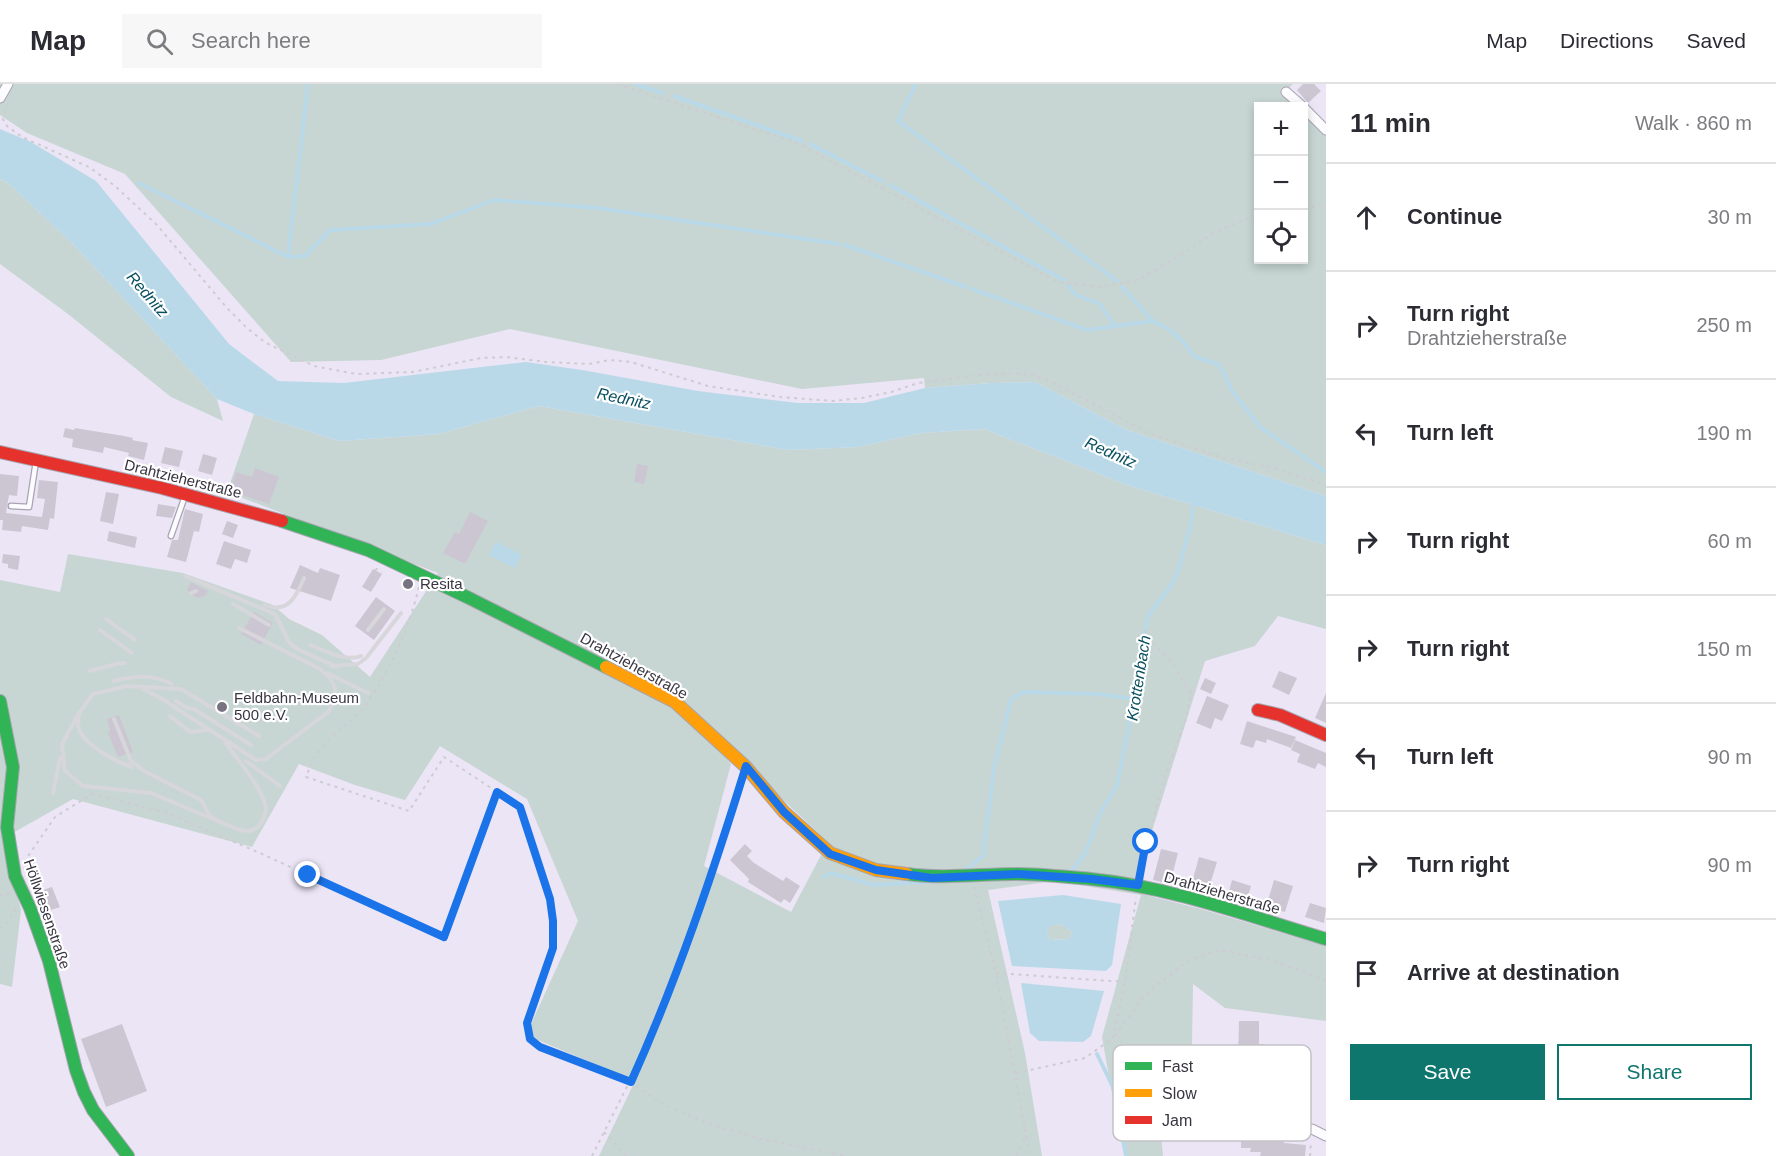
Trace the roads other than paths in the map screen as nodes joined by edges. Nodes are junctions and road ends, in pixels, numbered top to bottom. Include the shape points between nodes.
1 (8, 84) edge
2 (1286, 92) dead end
3 (0, 98) edge
4 (1297, 102) edge
5 (1308, 112) edge
6 (1326, 130) edge
7 (0, 452) edge
8 (36, 461) junction
9 (186, 494) junction
10 (11, 506) dead end
11 (171, 536) dead end
12 (0, 701) edge
13 (1258, 710) dead end
14 (1326, 735) edge
15 (1326, 939) edge
16 (1311, 1129) edge
17 (1326, 1136) edge
18 (128, 1156) edge

1 - 3 street
2 - 4 street
5 - 6 street
7 - 8 street, Drahtzieherstraße
8 - 9 street, Drahtzieherstraße
8 - 10 lane via 29,507
9 - 11 lane
9 - 15 street, Drahtzieherstraße via 259,513 368,550 675,702 746,766 784,812 830,854 876,870 932,878 1018,874 1138,885
12 - 18 street, Höllwiesenstraße via 13,767 7,827 15,876 49,961 80,1081 93,1110
13 - 14 street
16 - 17 street

